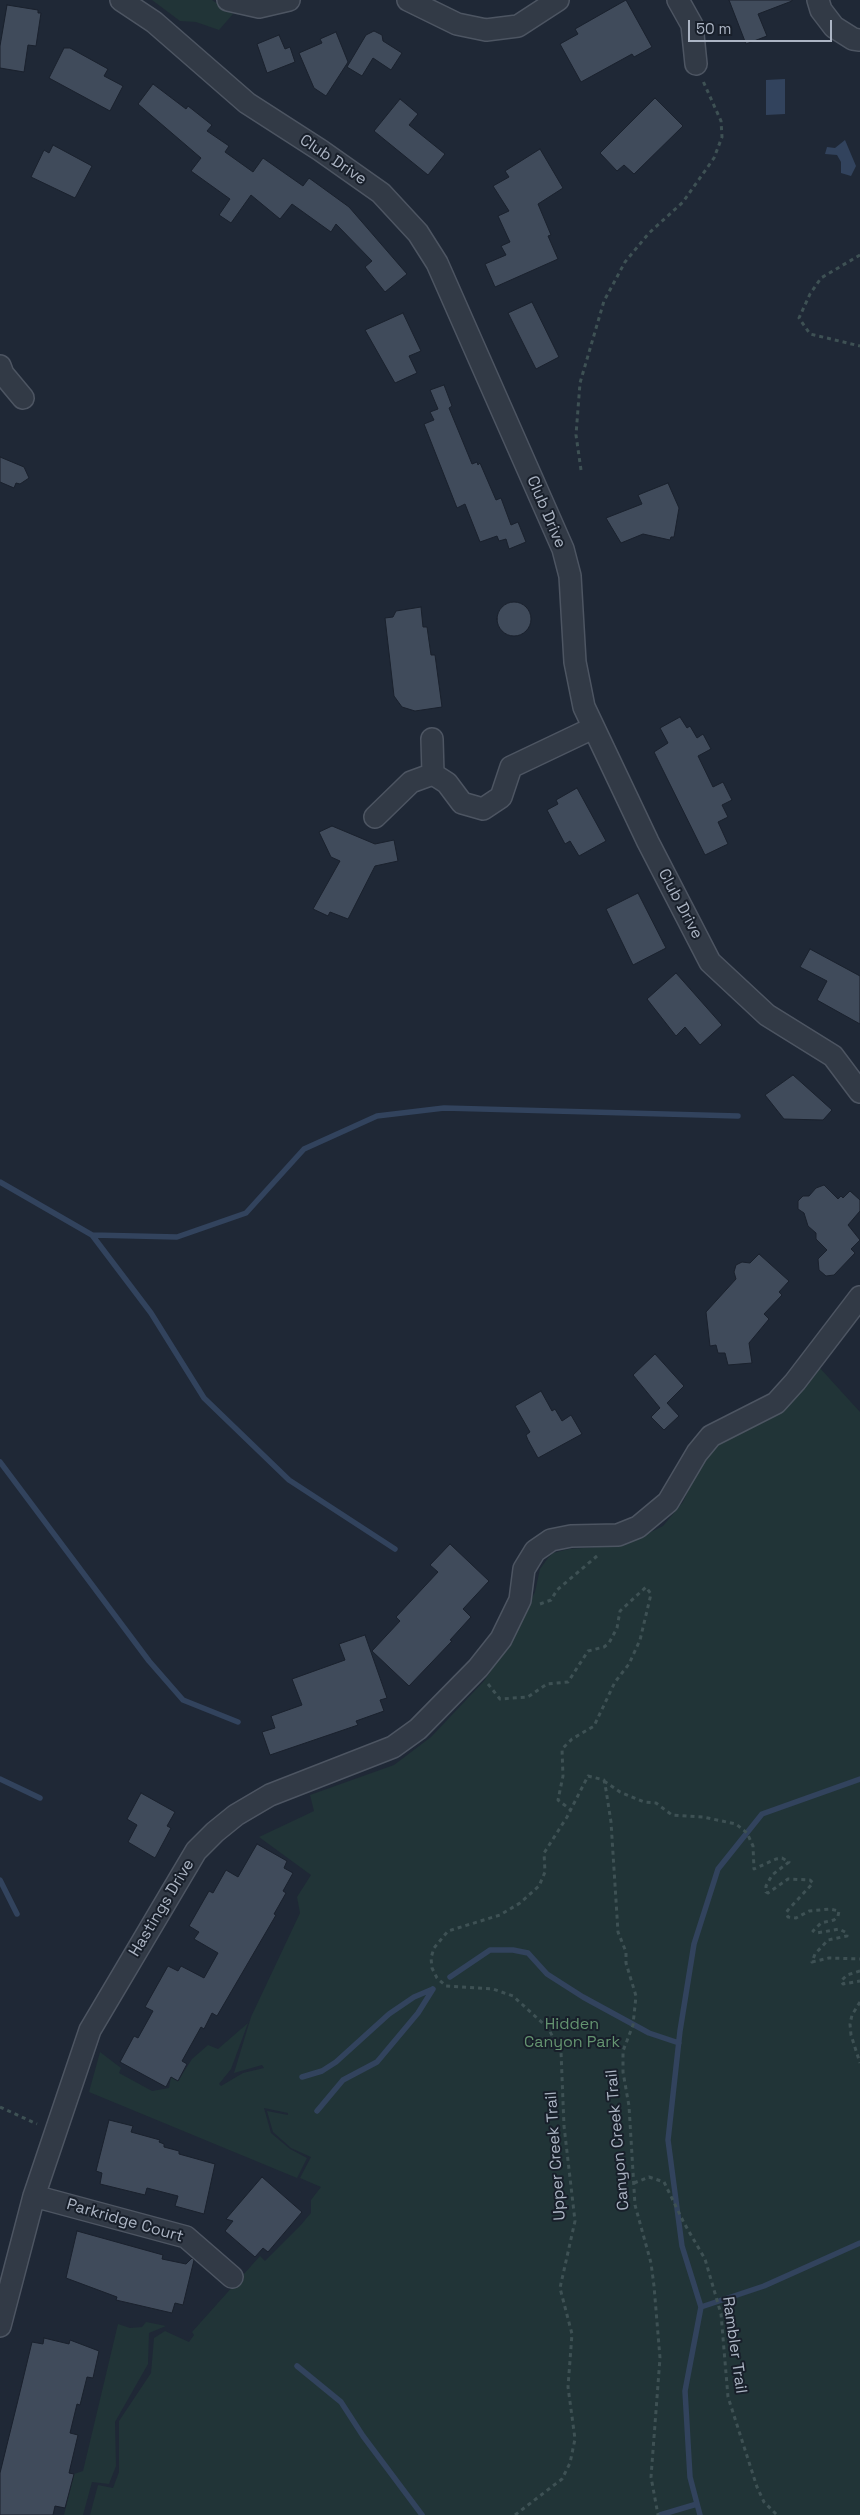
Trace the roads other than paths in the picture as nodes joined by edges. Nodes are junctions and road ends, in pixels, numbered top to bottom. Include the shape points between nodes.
1 (122, 0) edge
2 (228, 0) edge
3 (289, 0) edge
4 (408, 0) edge
5 (558, 0) edge
6 (678, 0) edge
7 (818, 0) edge
8 (860, 40) edge
9 (696, 64) road end
10 (0, 366) edge
11 (23, 398) dead end
12 (593, 728) junction
13 (432, 739) dead end
14 (433, 774) junction
15 (375, 816) dead end
16 (860, 1092) edge
17 (860, 1297) edge
18 (34, 2196) junction
19 (232, 2277) dead end
20 (0, 2326) edge

1 - 12 street, Club Drive via 154,22 247,103 381,194 402,214 432,254 563,549 570,576 578,684
2 - 3 street via 259,6
4 - 5 street via 457,24 486,30 518,26
6 - 9 street via 692,25
7 - 8 street via 821,10 834,27
10 - 11 street
12 - 14 street via 511,767 501,797 483,809 462,803 447,783
12 - 16 street, Club Drive via 710,962 767,1015 834,1056
13 - 14 street
14 - 15 street via 412,782
17 - 18 street, Hastings Drive via 776,1403 711,1436 668,1502 638,1527 618,1534 552,1540 535,1551 524,1569 520,1600 501,1639 478,1668 418,1729 393,1747 270,1795 236,1815 188,1861 90,2030
18 - 19 street, Parkridge Court via 186,2236
18 - 20 street, Hastings Drive

